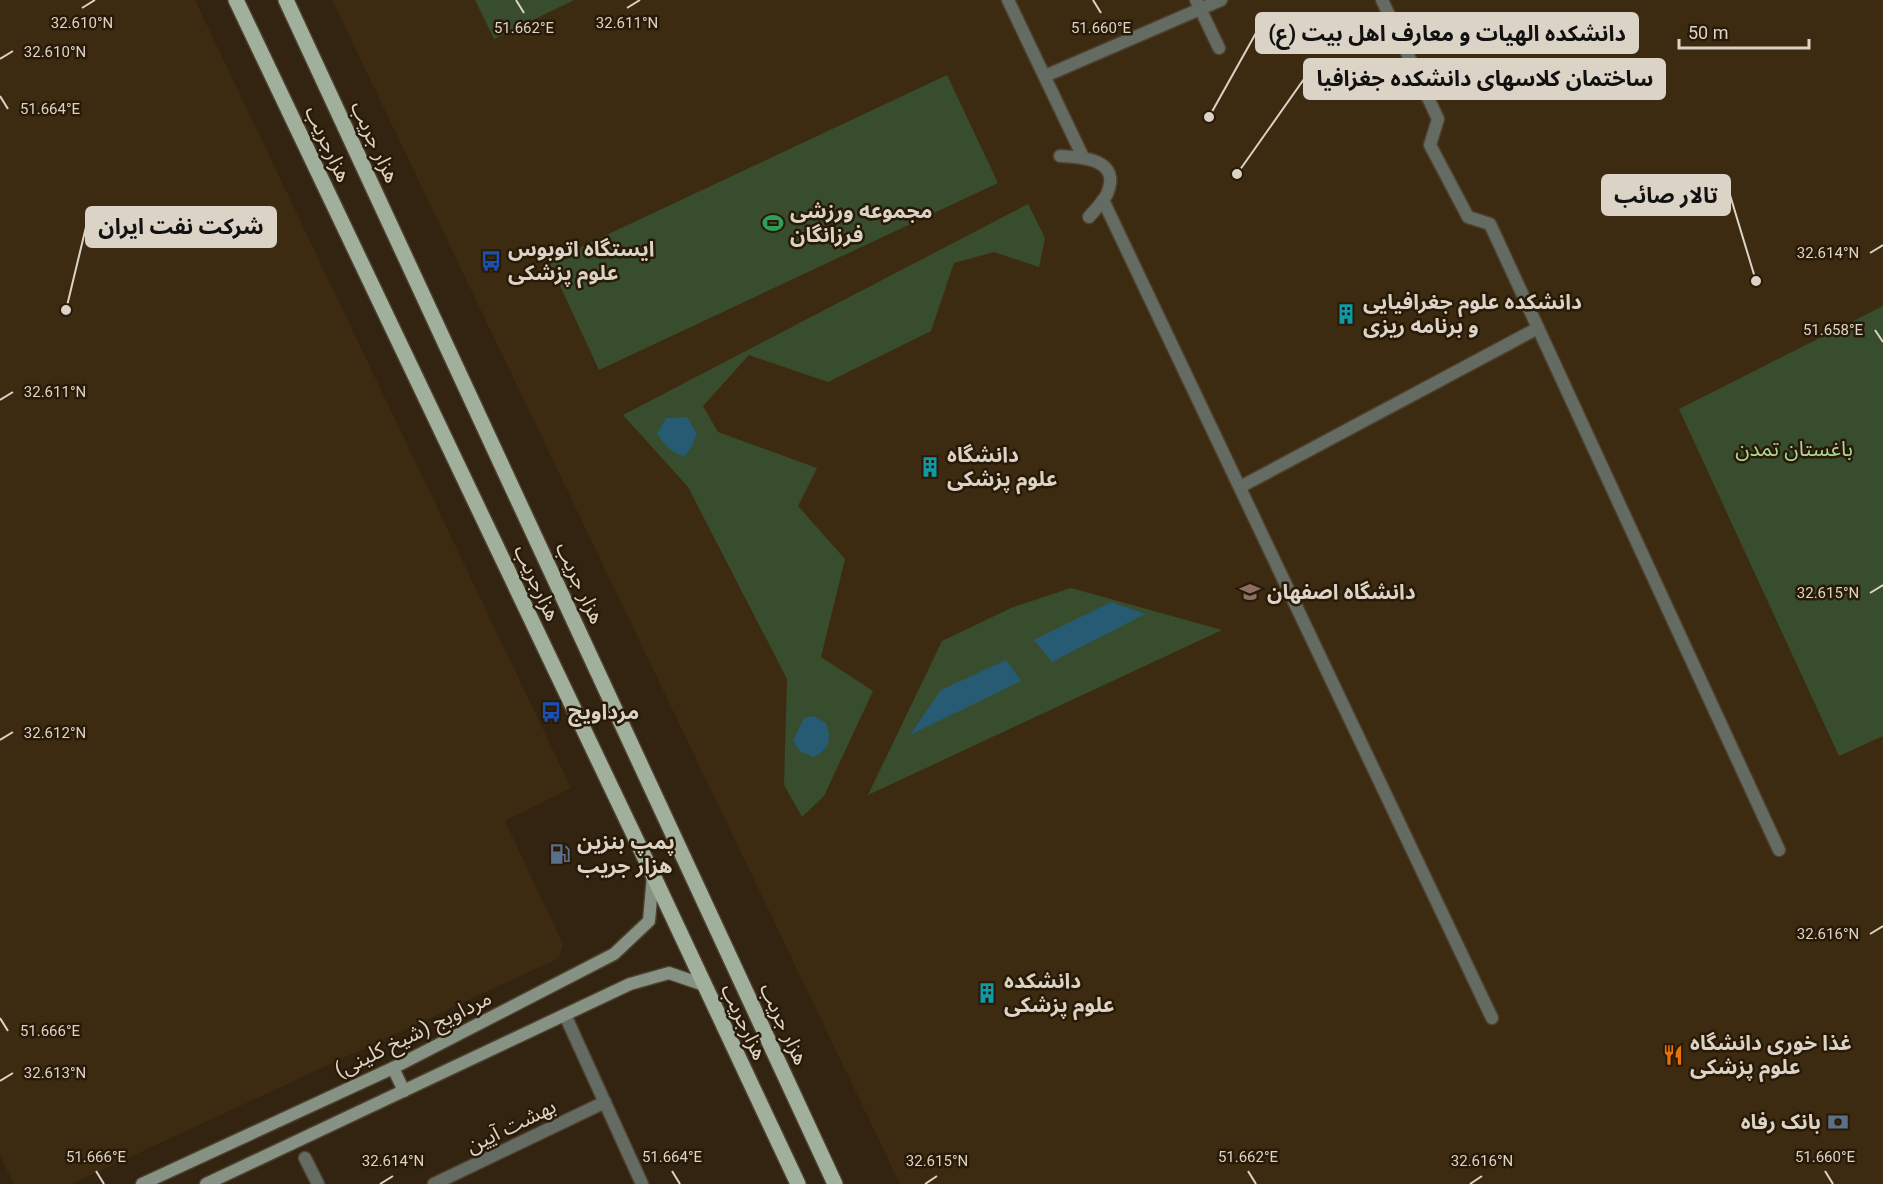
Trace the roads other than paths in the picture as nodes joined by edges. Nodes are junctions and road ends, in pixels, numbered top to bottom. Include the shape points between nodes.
1 (236, 0) edge
2 (286, 0) edge
3 (1008, 0) edge
4 (1221, 0) edge
5 (1382, 0) edge
6 (1198, 4) edge
7 (1219, 48) dead end
8 (1045, 76) junction
9 (1060, 156) dead end
10 (1083, 157) junction
11 (1103, 200) junction
12 (1089, 217) dead end
13 (1538, 328) junction
14 (1240, 487) junction
15 (1779, 850) dead end
16 (653, 875) junction
17 (704, 985) junction
18 (565, 1015) junction
19 (1492, 1017) dead end
20 (393, 1068) junction
21 (404, 1091) junction
22 (605, 1102) junction
23 (305, 1158) dead end
24 (142, 1184) edge
25 (206, 1184) edge
26 (318, 1184) edge
27 (434, 1184) edge
28 (642, 1184) edge
29 (798, 1184) edge
30 (835, 1184) edge

1 - 16 main road, هزارجریب
2 - 30 main road, هزار جریب
3 - 8 street
4 - 6 street
5 - 13 street via 1438,120 1430,145 1468,217 1490,224
6 - 7 street
6 - 8 street
8 - 10 street
9 - 10 street
10 - 11 street via 1102,164 1109,173 1110,183
11 - 12 street
11 - 14 street
13 - 14 street
13 - 15 street
14 - 19 street
16 - 17 main road, هزارجریب
16 - 20 main road, مرداویج (شیخ کلینی) via 649,921 614,954
17 - 18 main road via 669,974 630,984
17 - 29 main road, هزارجریب
18 - 21 main road
18 - 22 street
20 - 21 main road
20 - 24 main road, مرداویج (شیخ کلینی)
21 - 25 main road
22 - 27 street, بهشت آیین
22 - 28 street
23 - 26 street

